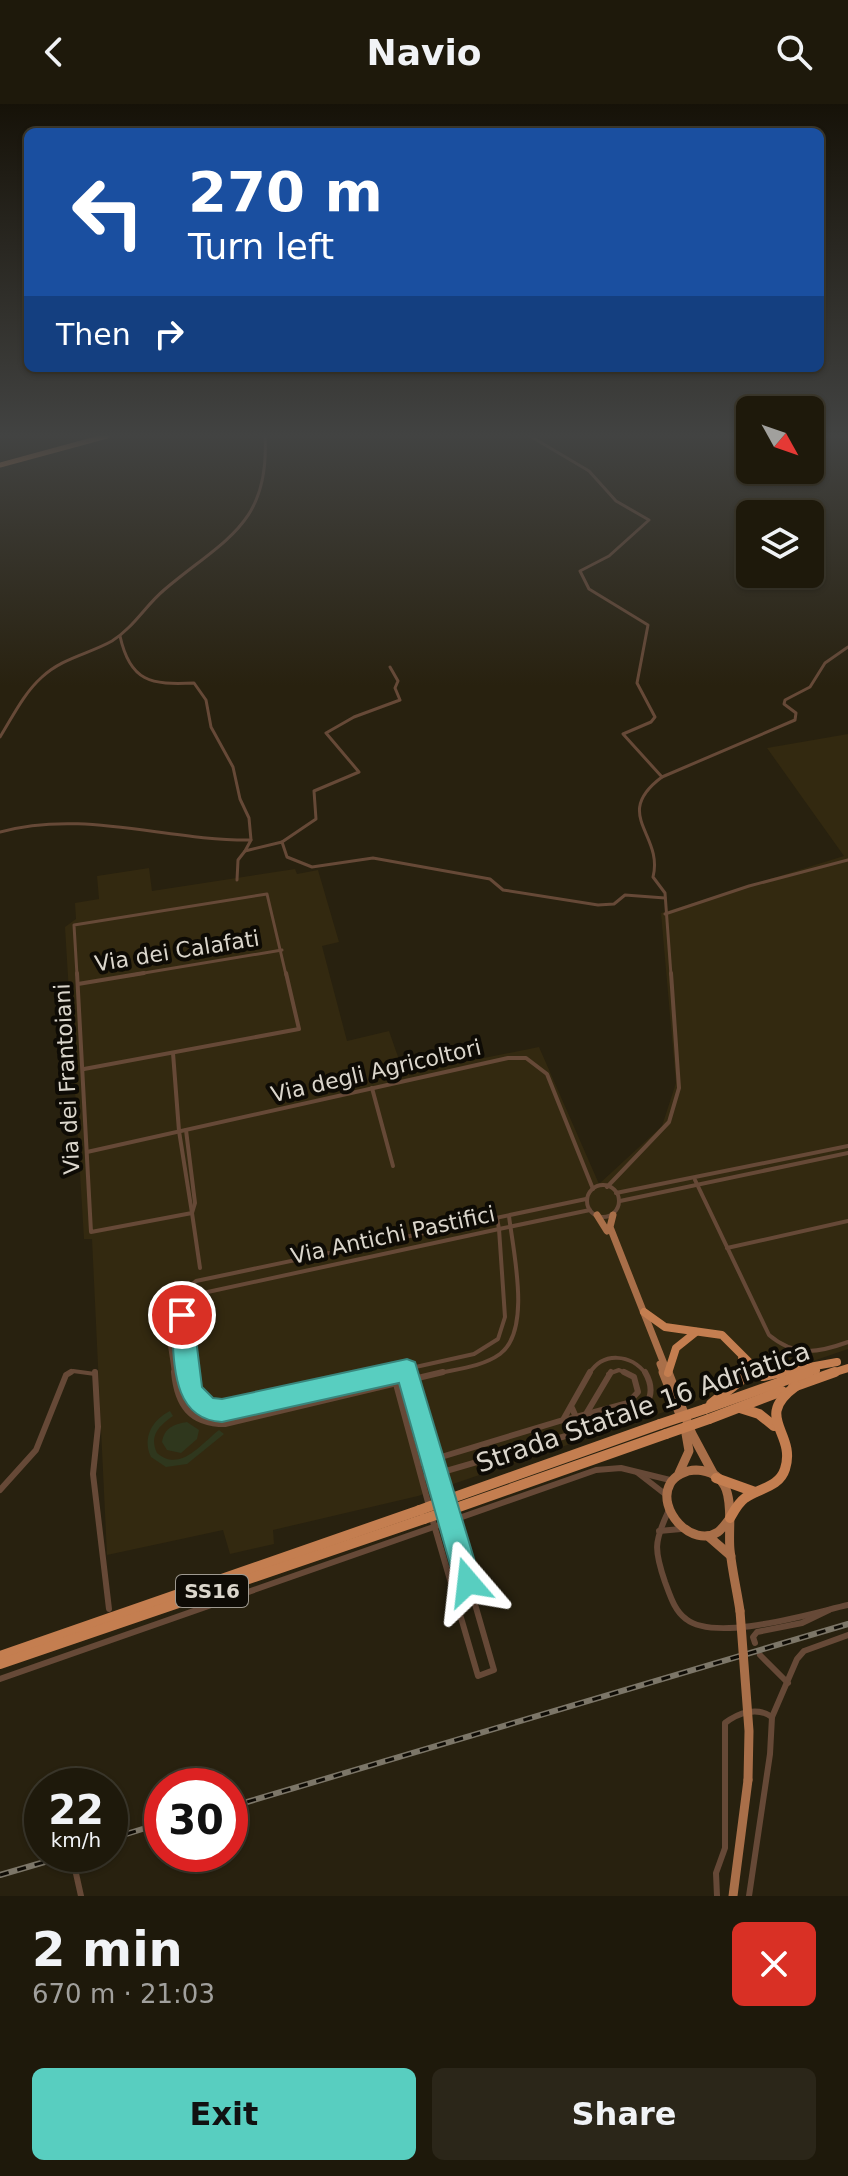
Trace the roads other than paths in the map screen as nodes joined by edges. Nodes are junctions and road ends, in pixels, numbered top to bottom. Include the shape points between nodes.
1 (248, 520) edge
2 (647, 520) edge
3 (120, 636) junction
4 (848, 647) edge
5 (390, 667) dead end
6 (0, 737) edge
7 (662, 777) junction
8 (0, 832) edge
9 (251, 840) junction
10 (282, 842) junction
11 (245, 851) junction
12 (848, 860) edge
13 (237, 880) dead end
14 (665, 898) junction
15 (665, 914) junction
16 (282, 950) junction
17 (78, 984) junction
18 (173, 1053) junction
19 (84, 1069) junction
20 (372, 1088) junction
21 (183, 1131) junction
22 (848, 1146) edge
23 (87, 1152) junction
24 (848, 1153) edge
25 (393, 1166) dead end
26 (697, 1182) junction
27 (607, 1187) junction
28 (593, 1189) junction
29 (616, 1193) junction
30 (586, 1199) junction
31 (620, 1201) junction
32 (593, 1212) junction
33 (192, 1213) junction
34 (613, 1215) junction
35 (509, 1216) junction
36 (497, 1218) junction
37 (848, 1221) edge
38 (510, 1227) junction
39 (608, 1228) junction
40 (499, 1229) junction
41 (727, 1248) junction
42 (200, 1268) dead end
43 (644, 1312) junction
44 (697, 1331) junction
45 (848, 1342) edge
46 (741, 1353) junction
47 (848, 1358) edge
48 (451, 1359) junction
49 (837, 1362) junction
50 (848, 1368) edge
51 (407, 1370) junction
52 (455, 1370) junction
53 (393, 1373) junction
54 (668, 1373) junction
55 (410, 1381) junction
56 (396, 1384) junction
57 (796, 1386) junction
58 (572, 1407) junction
59 (737, 1408) junction
60 (586, 1414) junction
61 (707, 1414) junction
62 (576, 1417) junction
63 (559, 1422) junction
64 (582, 1431) junction
65 (691, 1436) junction
66 (782, 1436) junction
67 (432, 1459) junction
68 (418, 1464) junction
69 (636, 1472) junction
70 (436, 1474) junction
71 (422, 1478) junction
72 (675, 1478) junction
73 (716, 1478) junction
74 (0, 1490) edge
75 (755, 1492) junction
76 (667, 1497) junction
77 (669, 1509) junction
78 (422, 1514) junction
79 (730, 1518) junction
80 (450, 1523) junction
81 (435, 1528) junction
82 (684, 1530) junction
83 (659, 1531) junction
84 (708, 1536) junction
85 (731, 1556) junction
86 (848, 1605) edge
87 (109, 1609) dead end
88 (831, 1609) junction
89 (848, 1635) edge
90 (755, 1643) dead end
91 (0, 1653) edge
92 (760, 1655) dead end
93 (0, 1665) edge
94 (0, 1679) edge
95 (788, 1683) junction
96 (772, 1717) junction
97 (76, 1872) edge
98 (81, 1896) edge
99 (717, 1896) edge
100 (733, 1896) edge
101 (749, 1896) edge

1 - 3 street via 205,561 162,591
2 - 7 street via 609,556 580,571 589,589 648,625 637,683 655,717 623,734
3 - 6 street via 51,669 25,694
3 - 9 street via 127,664 146,679 194,683 206,700 211,727 233,767
4 - 7 street via 825,663 810,687 785,700 796,713 795,720
5 - 10 street via 400,700 326,733 359,772 314,791 316,819
7 - 14 street via 643,792 638,810 657,861 653,877
8 - 9 street via 44,821 133,827 200,840
9 - 11 street
10 - 11 street
10 - 14 street via 287,857 304,867 373,858 487,878 503,890 580,903 609,905 627,895
11 - 13 street via 238,860
12 - 15 street
14 - 15 street
15 - 27 street via 679,1088 669,1122
16 - 17 street, Via dei Calafati
16 - 17 street, Via dei Frantoiani via 267,894 74,925
16 - 18 street via 299,1029
17 - 19 street, Via dei Frantoiani
18 - 19 street
18 - 21 street
19 - 23 street, Via dei Frantoiani
20 - 21 street, Via degli Agricoltori
20 - 25 street
20 - 28 street, Via degli Agricoltori via 526,1058 547,1074
21 - 23 street, Via degli Agricoltori
21 - 33 street via 195,1203
22 - 26 street
23 - 33 street, Via dei Frantoiani via 91,1232
24 - 26 street
26 - 29 street
26 - 31 street
26 - 41 street
27 - 28 street
27 - 29 street
28 - 30 street
29 - 31 street
30 - 32 street
30 - 35 street, Via Antichi Pastifici
31 - 34 street
32 - 34 street
32 - 38 street, Via Antichi Pastifici
32 - 39 main road
33 - 42 street
34 - 39 main road
35 - 36 street, Via Antichi Pastifici
35 - 38 street
36 - 40 street
36 - 56 street, Via Antichi Pastifici via 207,1278 186,1288 168,1315 176,1395 189,1416 211,1424
37 - 41 street
38 - 40 street, Via Antichi Pastifici
38 - 52 street via 514,1337 495,1358
39 - 43 main road
39 - 65 main road
40 - 48 street via 505,1326 493,1346
40 - 53 street, Via Antichi Pastifici via 203,1292 182,1315 190,1391 201,1405 222,1411
41 - 45 street via 765,1330 776,1342 804,1353
43 - 44 highway via 675,1332
43 - 54 main road
44 - 46 highway via 717,1333
44 - 54 highway via 679,1341
46 - 49 highway via 757,1373 770,1377
46 - 61 highway via 741,1380
47 - 49 highway, Strada Statale 16 Adriatica / SS16
48 - 51 street
48 - 52 street
49 - 61 highway, Strada Statale 16 Adriatica / SS16
50 - 57 highway, Strada Statale 16 Adriatica / SS16
51 - 53 street
51 - 55 street
52 - 55 street
53 - 56 street
54 - 65 main road
55 - 56 street
55 - 67 street
56 - 68 street
57 - 59 highway, Strada Statale 16 Adriatica / SS16
57 - 66 highway via 776,1400 774,1420
58 - 62 street
58 - 63 street
58 - 64 street via 592,1369 607,1358 632,1360 650,1380 651,1398 642,1412
59 - 61 highway, Strada Statale 16 Adriatica / SS16
59 - 66 highway via 759,1414
60 - 60 street via 633,1400 638,1387 634,1377 619,1370 609,1373
60 - 62 street
61 - 78 highway, Strada Statale 16 Adriatica / SS16, bridge
62 - 63 street
62 - 64 street
63 - 67 street
64 - 70 street
65 - 72 main road via 689,1456
65 - 73 main road
66 - 75 highway via 785,1471 777,1482
67 - 68 street
67 - 70 street
68 - 71 street
69 - 72 street
69 - 76 street
69 - 80 street via 596,1470
70 - 71 street
70 - 80 street
71 - 81 street
72 - 73 main road via 694,1470
72 - 76 main road
73 - 75 highway
73 - 79 main road via 730,1497
74 - 87 street via 36,1450 66,1375 95,1372 98,1427 93,1474
75 - 79 highway
76 - 77 main road
77 - 82 main road
77 - 83 street
78 - 91 highway, Strada Statale 16 Adriatica / SS16
78 - 93 highway, Strada Statale 16 Adriatica / SS16
79 - 84 main road via 723,1529
79 - 85 main road
80 - 81 street
80 - 81 street via 494,1670 478,1676
81 - 94 street via 114,1634
82 - 83 street
82 - 84 main road
83 - 88 street via 654,1545 657,1560 677,1609 693,1624 726,1628
84 - 85 main road
85 - 100 main road, bridge via 748,1716 748,1780
86 - 88 street
88 - 90 street via 802,1623 757,1632
89 - 95 street via 804,1651
92 - 95 street
95 - 96 street
96 - 99 street via 765,1712 738,1713 725,1723 725,1848 716,1873
96 - 101 street
97 - 98 street

